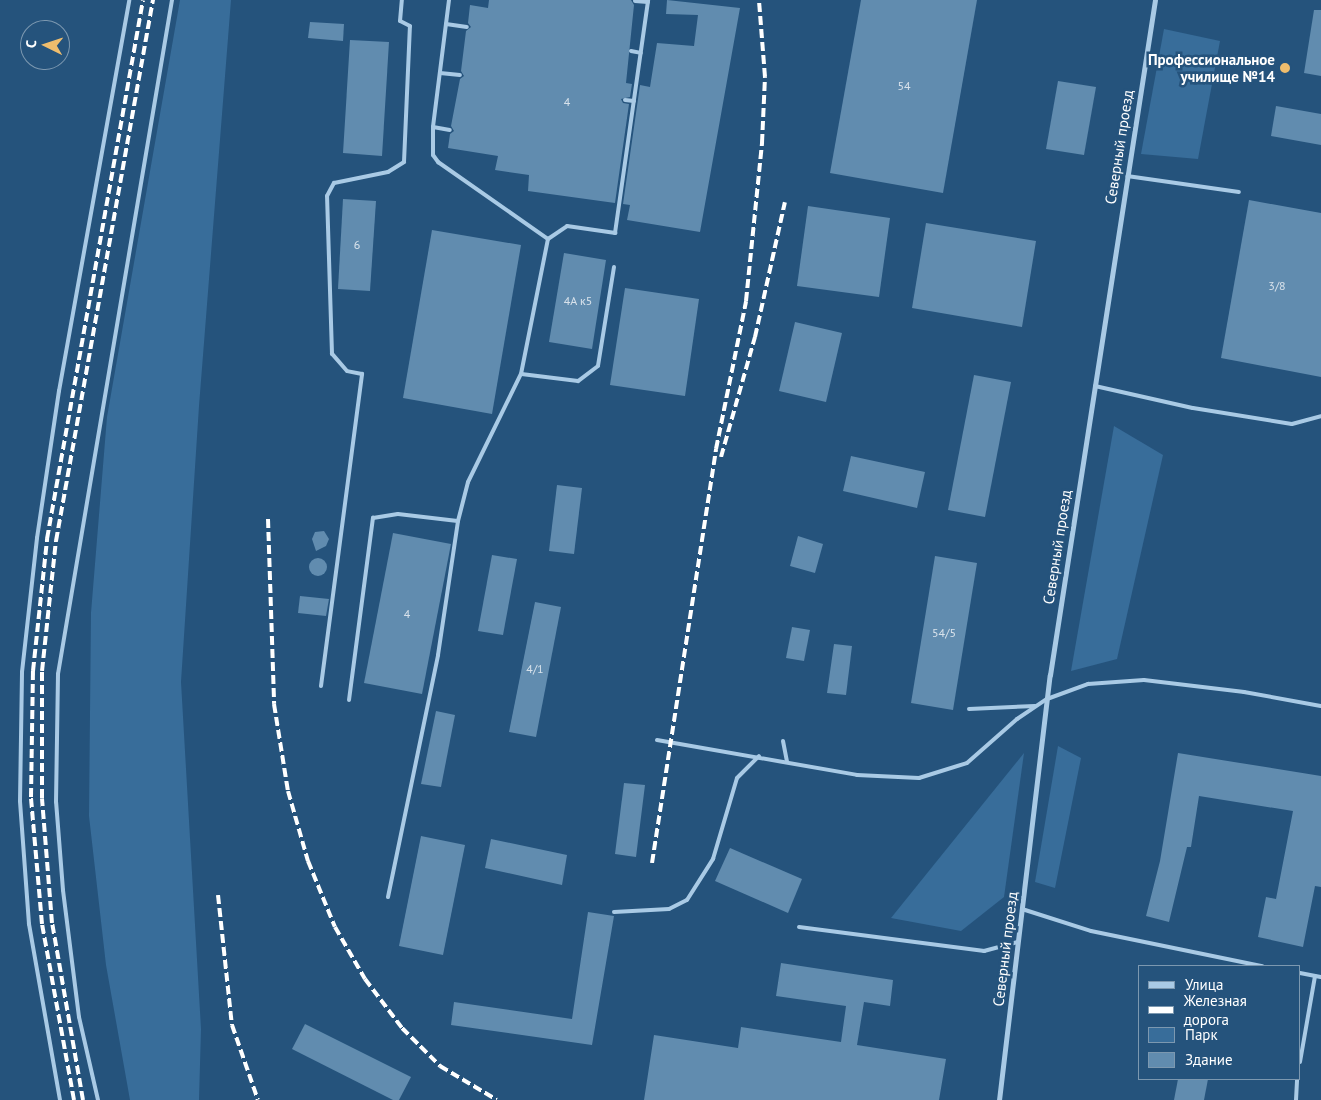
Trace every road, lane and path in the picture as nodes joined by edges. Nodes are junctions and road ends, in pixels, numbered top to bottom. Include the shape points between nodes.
1 (129, 0) edge
2 (172, 0) edge
3 (402, 0) edge
4 (449, 0) edge
5 (1155, 0) edge
6 (635, 1) edge
7 (648, 1) edge
8 (446, 24) junction
9 (467, 27) dead end
10 (631, 51) dead end
11 (641, 53) junction
12 (440, 73) junction
13 (460, 75) dead end
14 (625, 100) dead end
15 (634, 100) junction
16 (433, 127) junction
17 (450, 130) dead end
18 (620, 152) dead end
19 (627, 154) junction
20 (1127, 176) junction
21 (1238, 192) dead end
22 (548, 239) junction
23 (614, 267) dead end
24 (521, 374) junction
25 (1095, 386) junction
26 (1321, 416) edge
27 (458, 521) junction
28 (321, 686) dead end
29 (1047, 699) junction
30 (349, 700) dead end
31 (1037, 706) junction
32 (1321, 706) edge
33 (969, 709) dead end
34 (656, 740) dead end
35 (783, 741) dead end
36 (759, 756) junction
37 (787, 762) junction
38 (388, 897) dead end
39 (1022, 909) junction
40 (614, 912) dead end
41 (799, 927) dead end
42 (1018, 942) junction
43 (1257, 965) edge
44 (1301, 973) edge
45 (1315, 976) junction
46 (1321, 978) edge
47 (1301, 1056) edge
48 (1297, 1080) edge
49 (60, 1100) edge
50 (98, 1100) edge
51 (999, 1100) edge
52 (1296, 1100) edge

1 - 49 lane via 59,391 37,538 22,672 20,801 29,924
2 - 50 lane via 58,674 56,802 63,890 80,1017
3 - 28 lane via 400,21 410,26 404,162 388,172 334,183 328,196 332,354 347,371 362,374
4 - 8 lane
5 - 20 street, Северный проезд
6 - 7 lane
7 - 11 lane
8 - 9 lane
8 - 12 lane
10 - 11 lane
11 - 15 lane
12 - 13 lane
12 - 16 lane
14 - 15 lane
15 - 19 lane
16 - 17 lane
16 - 22 lane via 431,147 438,162
18 - 19 lane
19 - 22 lane via 615,233 567,226
20 - 21 lane
20 - 25 street, Северный проезд
22 - 24 lane
23 - 24 lane via 598,366 578,381
24 - 27 lane via 468,482
25 - 26 lane via 1210,411 1292,424
25 - 29 street, Северный проезд
27 - 30 lane via 398,514 373,518
27 - 38 lane via 438,655
29 - 31 lane
29 - 32 lane via 1088,684 1144,680 1244,692
29 - 39 street, Северный проезд
31 - 33 lane
31 - 37 lane via 967,763 920,778 857,775
34 - 36 lane
35 - 37 lane
36 - 37 lane
36 - 40 lane via 738,778 713,859 687,900 669,909
39 - 42 street, Северный проезд
39 - 43 lane via 1091,931
41 - 42 lane via 984,951
42 - 51 street, Северный проезд
44 - 45 lane
45 - 46 lane
45 - 47 lane
48 - 52 lane

